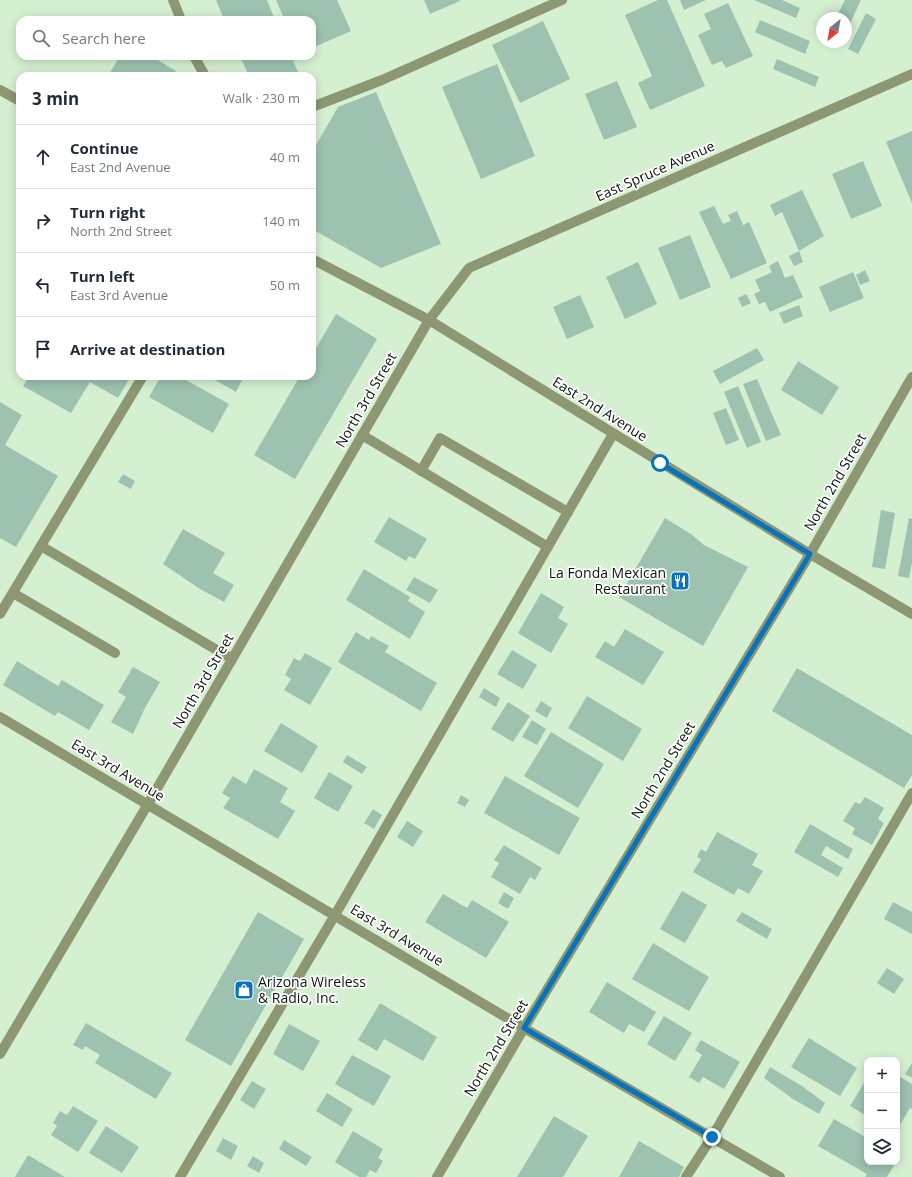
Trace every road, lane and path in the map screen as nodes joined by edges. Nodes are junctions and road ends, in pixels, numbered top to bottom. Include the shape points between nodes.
1 (173, 0) edge
2 (562, 0) edge
3 (179, 16) edge
4 (196, 60) edge
5 (203, 72) edge
6 (912, 74) edge
7 (0, 90) edge
8 (16, 99) edge
9 (316, 105) edge
10 (316, 261) edge
11 (429, 320) junction
12 (912, 377) edge
13 (141, 380) edge
14 (613, 434) junction
15 (362, 435) junction
16 (421, 471) junction
17 (568, 512) junction
18 (41, 546) junction
19 (548, 547) junction
20 (810, 554) junction
21 (13, 593) junction
22 (0, 614) edge
23 (912, 614) edge
24 (115, 653) dead end
25 (232, 659) junction
26 (0, 717) edge
27 (912, 793) edge
28 (148, 804) junction
29 (335, 915) junction
30 (524, 1028) junction
31 (0, 1054) edge
32 (712, 1137) junction
33 (180, 1177) edge
34 (437, 1177) edge
35 (686, 1177) edge
36 (780, 1177) edge

1 - 3 street
2 - 9 street via 382,80
4 - 5 street
6 - 11 street, East Spruce Avenue via 469,268
7 - 8 street
10 - 11 street, East 2nd Avenue
11 - 14 street, East 2nd Avenue
11 - 15 street, North 3rd Street
12 - 20 street, North 2nd Street
13 - 18 street
14 - 17 street
14 - 20 street, East 2nd Avenue
15 - 16 street
15 - 25 street, North 3rd Street
16 - 17 street via 440,438
16 - 19 street
17 - 19 street
18 - 21 street
18 - 25 street
19 - 29 street
20 - 23 street, East 2nd Avenue
20 - 30 street, North 2nd Street
21 - 22 street
21 - 24 street
25 - 28 street, North 3rd Street
26 - 28 street, East 3rd Avenue
27 - 32 street
28 - 29 street, East 3rd Avenue
28 - 31 street, North 3rd Street
29 - 30 street, East 3rd Avenue
29 - 33 street
30 - 32 street, East 3rd Avenue
30 - 34 street, North 2nd Street
32 - 35 street
32 - 36 street, East 3rd Avenue

